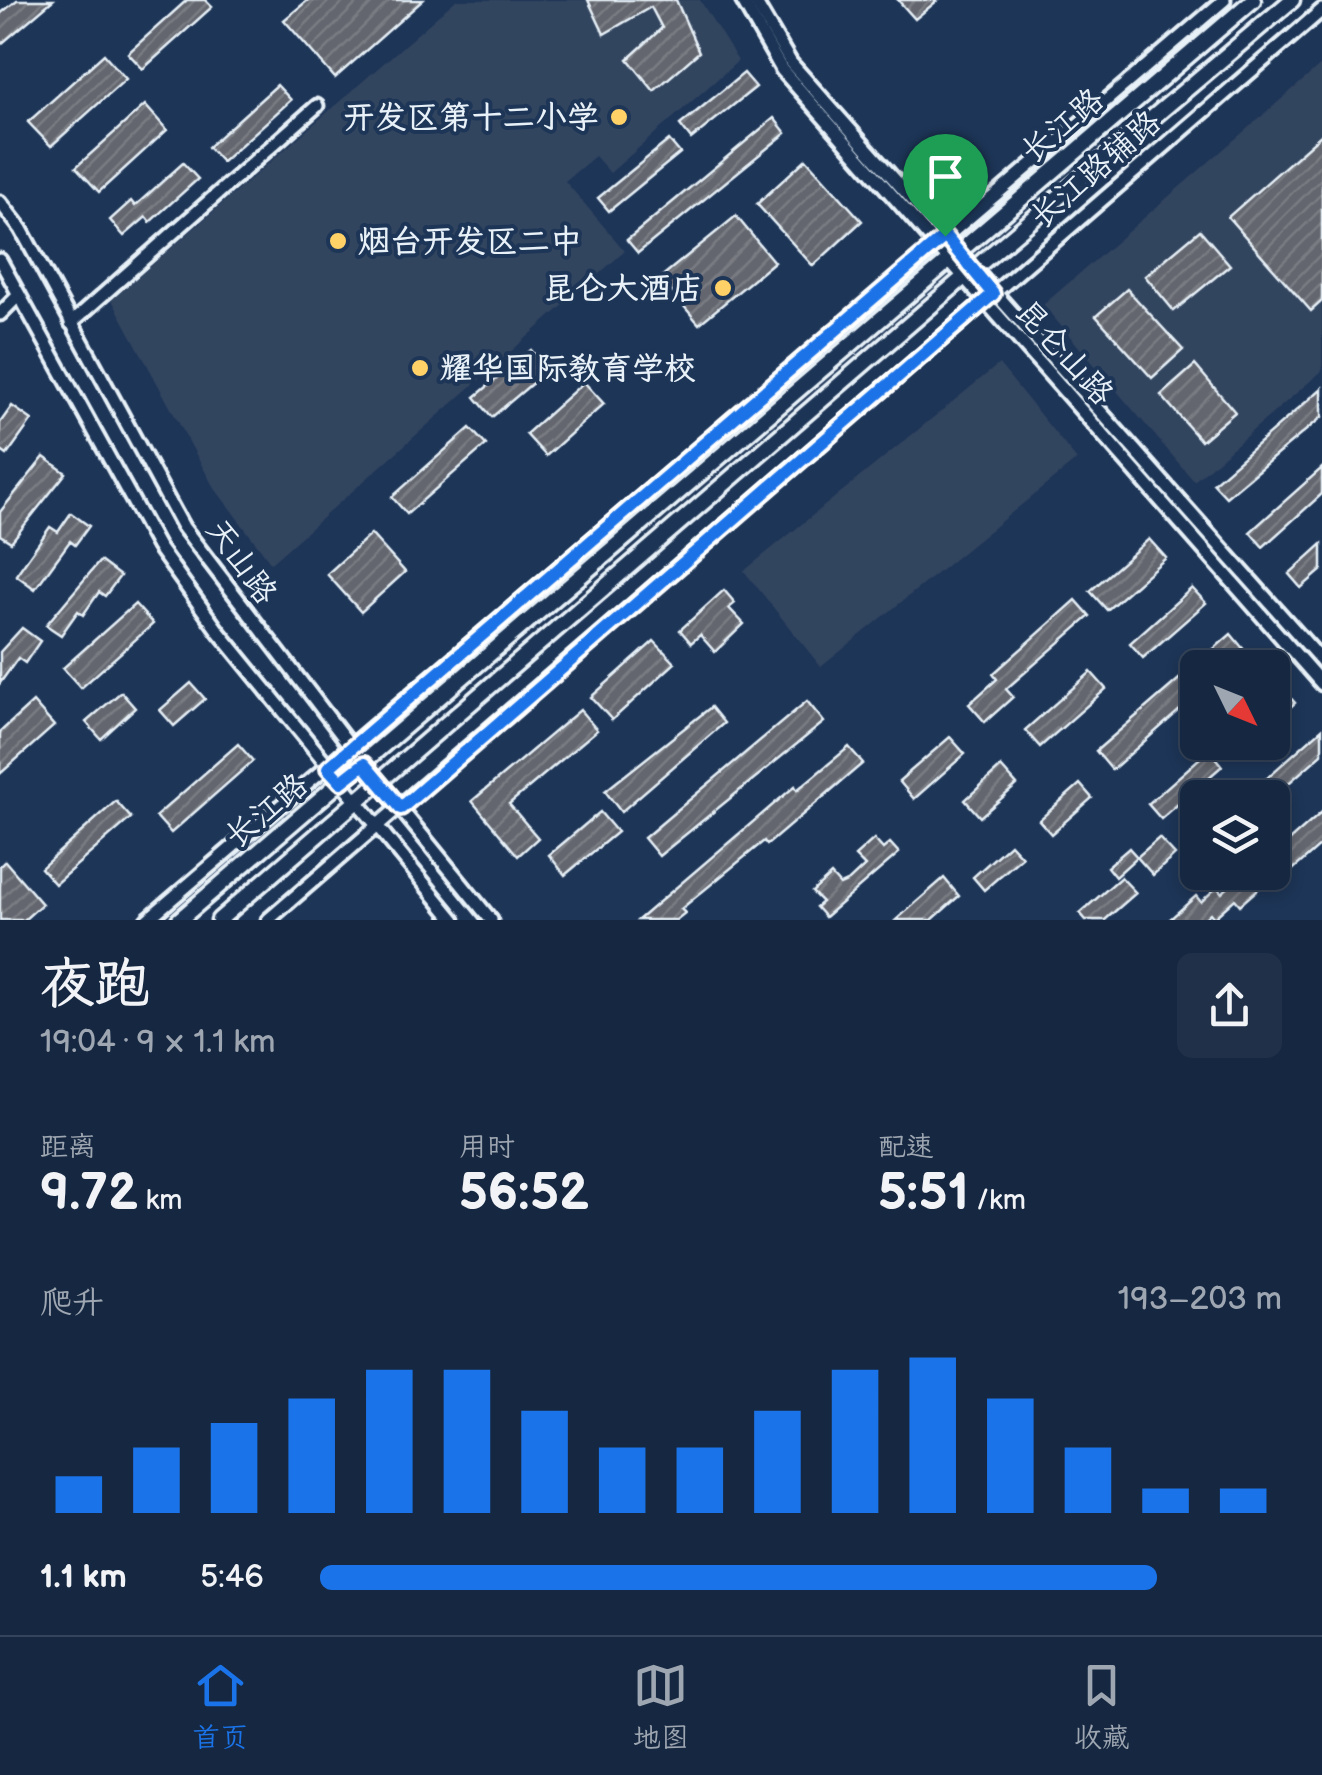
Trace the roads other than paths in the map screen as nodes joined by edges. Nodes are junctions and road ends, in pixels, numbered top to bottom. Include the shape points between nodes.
1 (742, 0) edge
2 (754, 0) edge
3 (1224, 0) edge
4 (1253, 0) edge
5 (1292, 0) edge
6 (1322, 10) edge
7 (317, 106) dead end
8 (0, 202) edge
9 (941, 240) junction
10 (952, 254) junction
11 (0, 260) edge
12 (968, 274) junction
13 (19, 296) junction
14 (988, 298) junction
15 (0, 314) edge
16 (71, 323) junction
17 (1322, 660) edge
18 (1322, 684) edge
19 (352, 748) junction
20 (364, 764) junction
21 (328, 768) junction
22 (341, 782) junction
23 (380, 784) junction
24 (358, 803) junction
25 (401, 808) junction
26 (378, 827) junction
27 (147, 920) edge
28 (179, 920) edge
29 (220, 920) edge
30 (268, 920) edge
31 (454, 920) edge
32 (491, 920) edge

1 - 9 street, 昆仑山路 via 782,70
2 - 9 street, 昆仑山路 via 791,63
3 - 9 street, 长江路辅路
4 - 10 main road, 长江路
5 - 12 main road, 长江路
6 - 14 street, 长江路辅路
7 - 16 street
8 - 16 street, 天山路
9 - 10 street, 昆仑山路
9 - 19 street, 长江路辅路
10 - 12 street, 昆仑山路
10 - 20 main road, 长江路
11 - 13 street, 天山路
12 - 14 street, 昆仑山路
12 - 23 main road, 长江路
13 - 15 street
13 - 21 street, 天山路 via 158,547
14 - 17 street, 昆仑山路
14 - 18 street, 昆仑山路
14 - 25 street, 长江路辅路
16 - 19 street, 天山路 via 182,527
19 - 20 street, 天山路
19 - 21 street, 长江路辅路
20 - 22 main road, 长江路
20 - 23 street, 天山路
21 - 22 street, 天山路
21 - 27 street, 长江路辅路
22 - 24 street, 天山路
22 - 28 main road, 长江路
23 - 24 main road, 长江路
23 - 25 street, 天山路
24 - 26 street, 天山路
24 - 29 main road, 长江路
25 - 26 street, 长江路辅路
25 - 32 street, 天山路
26 - 30 street, 长江路辅路
26 - 31 street, 天山路

